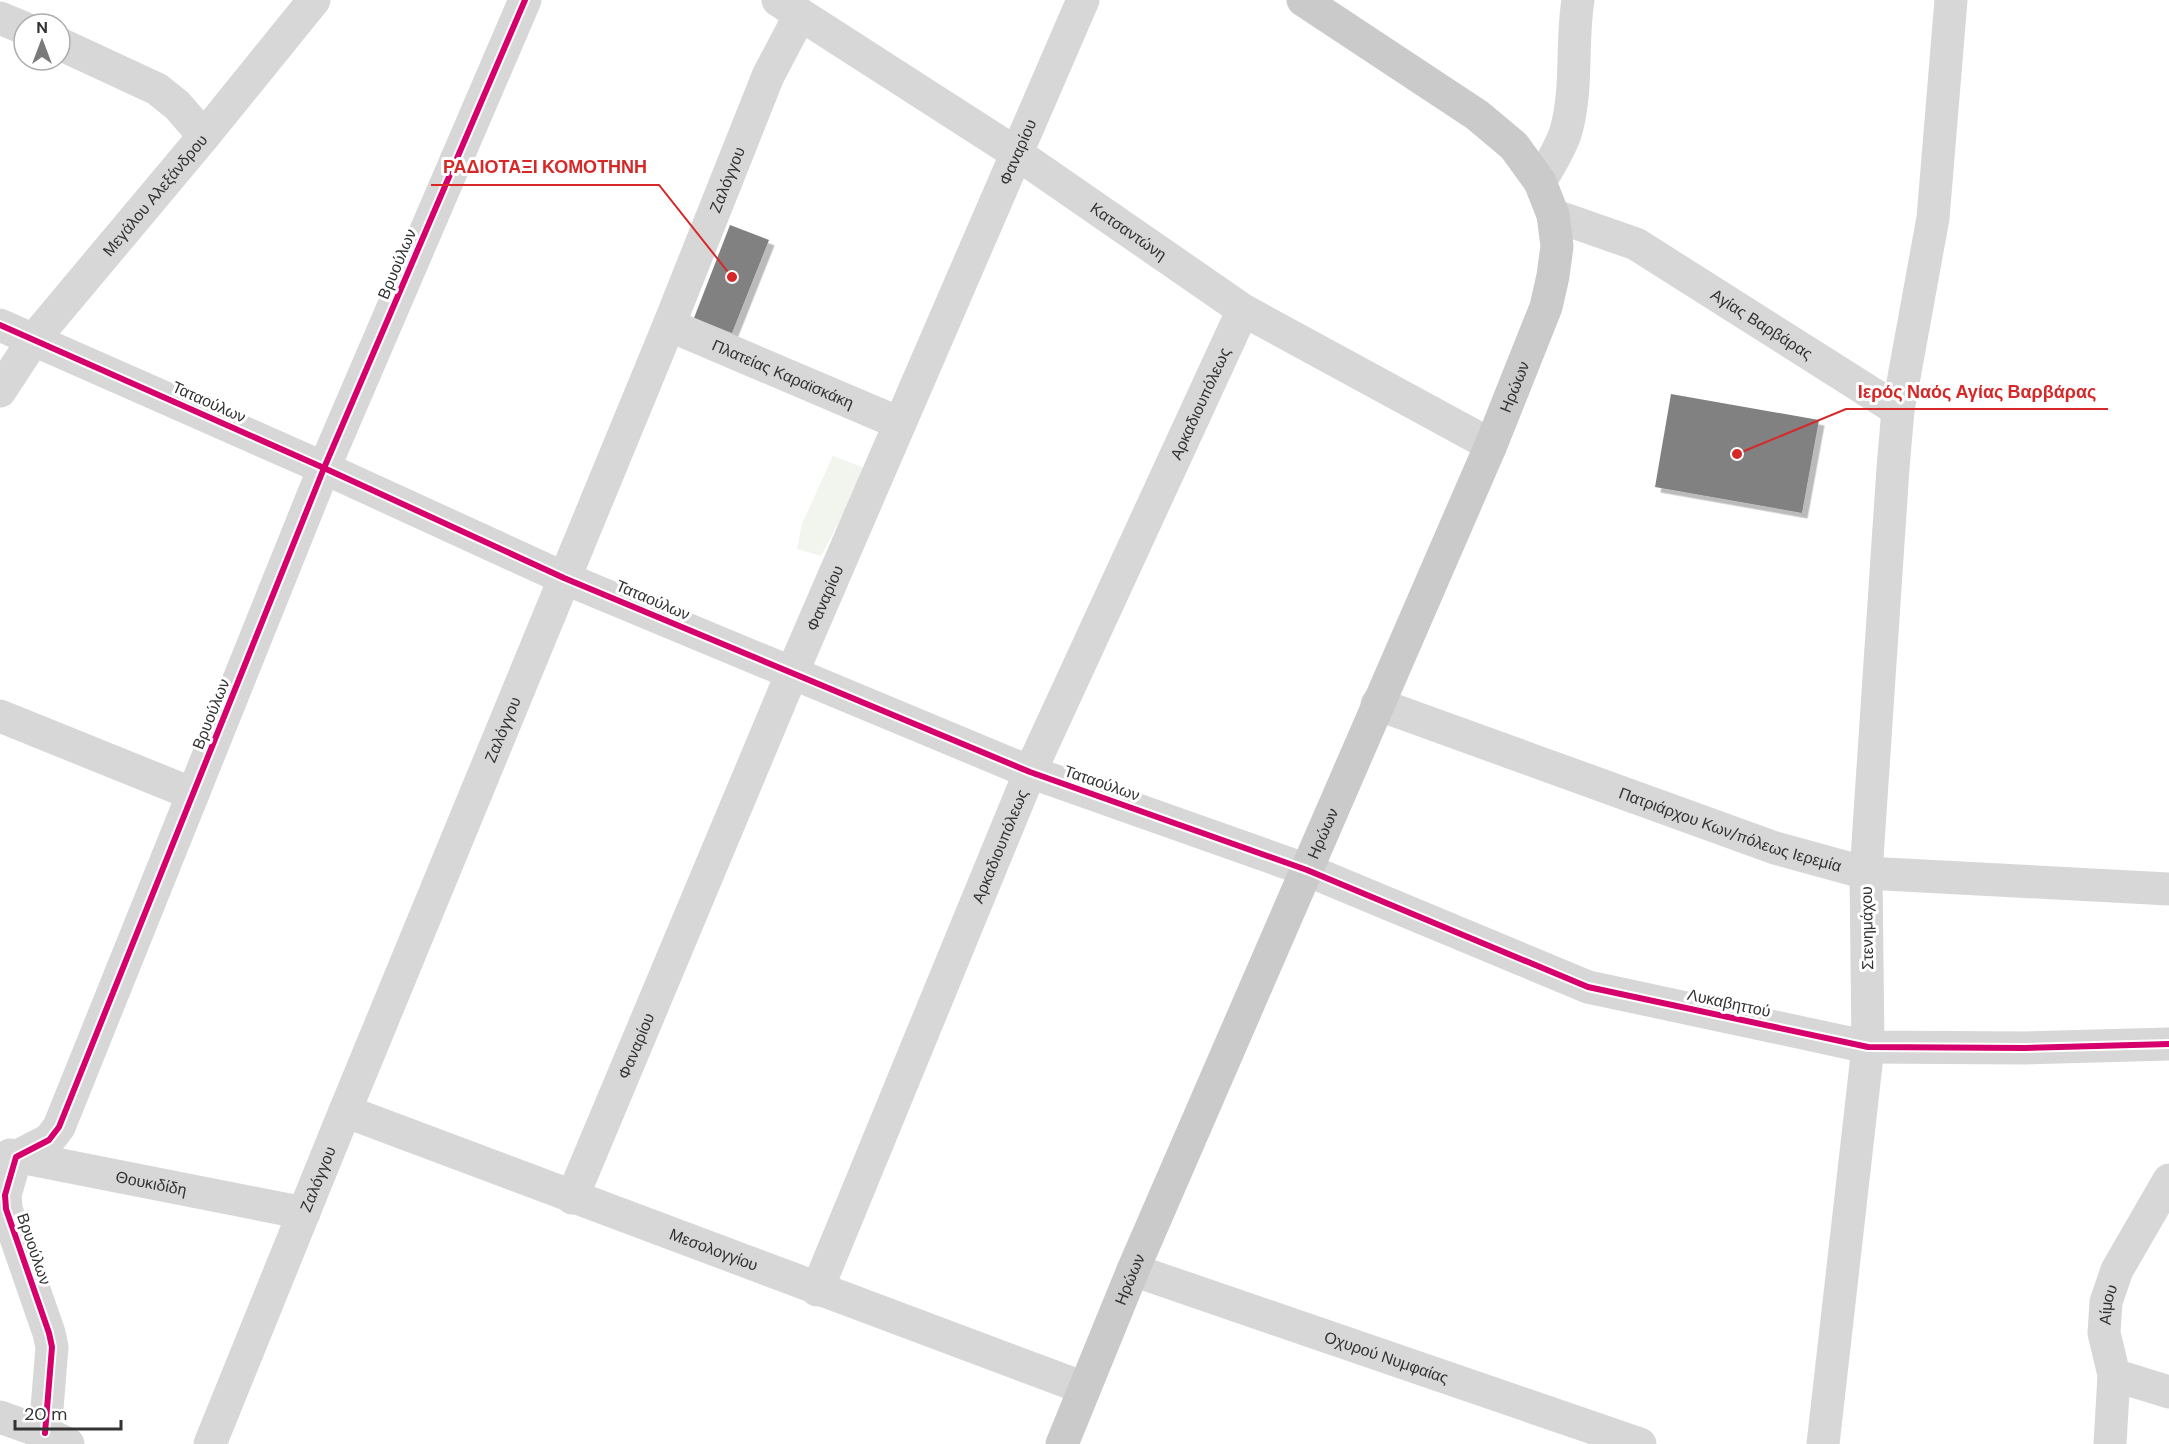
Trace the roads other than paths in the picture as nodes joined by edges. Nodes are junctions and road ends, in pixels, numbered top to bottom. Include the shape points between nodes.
1 (3, 0) edge
2 (314, 0) edge
3 (525, 0) edge
4 (1083, 0) edge
5 (1303, 0) edge
6 (1578, 0) edge
7 (1951, 0) edge
8 (0, 5) edge
9 (789, 8) edge
10 (72, 49) edge
11 (204, 136) junction
12 (1016, 153) junction
13 (1540, 182) junction
14 (1553, 215) junction
15 (1243, 310) junction
16 (0, 325) edge
17 (669, 325) junction
18 (34, 339) junction
19 (0, 390) edge
20 (1898, 410) junction
21 (899, 423) junction
22 (1491, 445) junction
23 (324, 468) junction
24 (564, 578) junction
25 (792, 673) junction
26 (1377, 704) junction
27 (0, 716) edge
28 (1030, 772) junction
29 (193, 794) junction
30 (1307, 870) junction
31 (1866, 873) junction
32 (2169, 889) edge
33 (2169, 1044) edge
34 (1868, 1047) junction
35 (345, 1111) junction
36 (8, 1154) edge
37 (2169, 1180) edge
38 (572, 1198) junction
39 (303, 1213) junction
40 (1133, 1270) junction
41 (817, 1290) junction
42 (2114, 1375) junction
43 (1084, 1388) junction
44 (2169, 1392) edge
45 (0, 1417) edge
46 (57, 1439) edge
47 (210, 1444) edge
48 (1062, 1444) edge
49 (1640, 1444) edge
50 (1823, 1444) edge
51 (2110, 1444) edge

1 - 8 street
2 - 11 street, Μεγάλου Αλεξάνδρου
3 - 23 street, Βρυούλων
4 - 12 street, Φαναρίου
5 - 13 main road via 1477,114 1514,146
6 - 13 street via 1575,74 1566,132
7 - 20 street via 1931,230
9 - 12 street, Κατσαντώνη
9 - 17 street, Ζαλόγγου via 768,76
10 - 11 street via 157,88
11 - 18 street, Μεγάλου Αλεξάνδρου
12 - 15 street, Κατσαντώνη
12 - 21 street, Φαναρίου
13 - 14 main road
14 - 20 street, Αγίας Βαρβάρας via 1636,244
14 - 22 main road, Ηρώων via 1557,246 1546,307
15 - 22 street, Κατσαντώνη
15 - 28 street, Αρκαδιουπόλεως
16 - 18 street, Ταταούλων
17 - 21 street, Πλατείας Καραϊσκάκη
17 - 24 street, Ζαλόγγου
18 - 19 street, Μεγάλου Αλεξάνδρου
18 - 23 street, Ταταούλων
20 - 31 street, Στενημάχου
21 - 25 street, Φαναρίου
22 - 26 main road, Ηρώων
23 - 24 street, Ταταούλων
23 - 29 street, Βρυούλων
24 - 25 street, Ταταούλων
24 - 35 street, Ζαλόγγου
25 - 28 street, Ταταούλων
25 - 38 street, Φαναρίου
26 - 30 main road, Ηρώων
26 - 31 street, Πατριάρχου Κων/πόλεως Ιερεμία via 1775,848
27 - 29 street
28 - 30 street, Ταταούλων
28 - 41 street, Αρκαδιουπόλεως
29 - 36 street, Βρυούλων via 59,1127 48,1140
30 - 34 street, Λυκαβηττού via 1588,987
30 - 40 main road, Ηρώων
31 - 32 street, Πατριάρχου Κων/πόλεως Ιερεμία
31 - 34 street, Στενημάχου
33 - 34 street, Λυκαβηττού
34 - 50 street, Στενημάχου
35 - 38 street, Μεσολογγίου
35 - 39 street, Ζαλόγγου
36 - 39 street, Θουκιδίδη
36 - 46 street, Βρυούλων via 6,1209 52,1347
37 - 42 street, Αίμου via 2116,1270 2106,1302 2104,1334
38 - 41 street, Μεσολογγίου
39 - 47 street, Ζαλόγγου
40 - 43 main road, Ηρώων
40 - 49 street, Οχυρού Νυμφαίας
41 - 43 street, Μεσολογγίου
42 - 44 street
42 - 51 street, Αίμου
43 - 48 main road, Ηρώων
45 - 46 street

